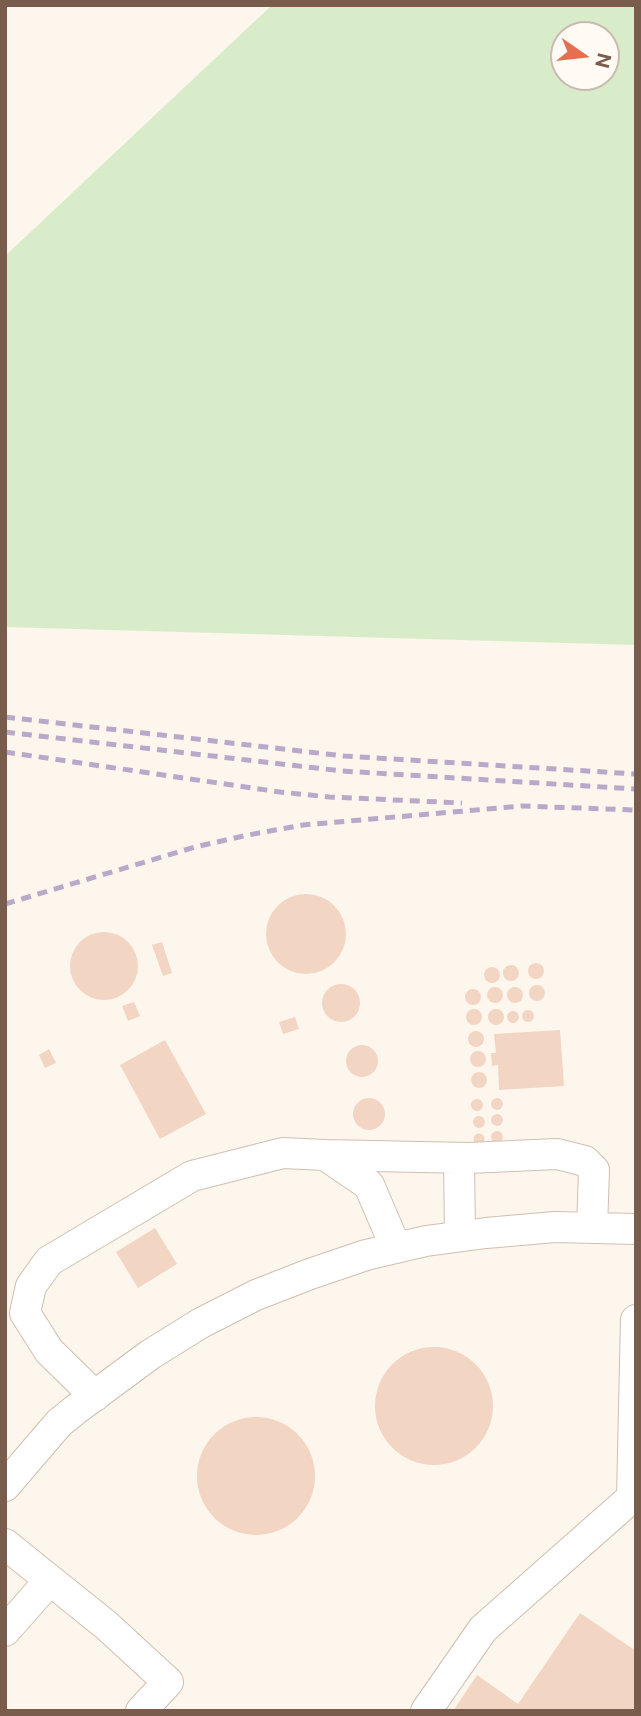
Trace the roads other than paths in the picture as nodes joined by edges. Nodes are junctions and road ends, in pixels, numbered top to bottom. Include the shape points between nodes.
1 (325, 1155) junction
2 (459, 1158) junction
3 (592, 1228) junction
4 (636, 1229) edge
5 (460, 1236) junction
6 (396, 1248) junction
7 (636, 1320) edge
8 (94, 1396) junction
9 (5, 1486) edge
10 (635, 1497) edge
11 (5, 1544) edge
12 (50, 1580) junction
13 (5, 1631) edge
14 (141, 1711) edge
15 (426, 1711) edge

1 - 2 street
1 - 6 street via 369,1185
1 - 8 street via 283,1153 192,1176 49,1261 31,1286 25,1313 49,1351
2 - 3 street via 557,1154 585,1161 594,1170
2 - 5 street
3 - 4 street
3 - 5 street
5 - 6 street
6 - 8 street via 257,1295 201,1323
7 - 10 street
8 - 9 street via 59,1423
10 - 15 street via 483,1629
11 - 12 street
12 - 13 street
12 - 14 street via 168,1682

